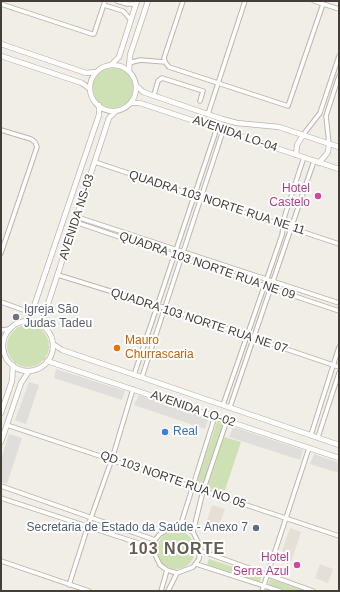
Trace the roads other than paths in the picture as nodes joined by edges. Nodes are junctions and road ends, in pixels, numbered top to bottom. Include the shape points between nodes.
1 (117, 1) edge
2 (148, 1) edge
3 (183, 1) edge
4 (245, 1) edge
5 (314, 1) edge
6 (104, 3) edge
7 (136, 3) edge
8 (1, 4) edge
9 (323, 4) junction
10 (339, 9) edge
11 (131, 20) junction
12 (1, 44) edge
13 (1, 56) edge
14 (339, 56) edge
15 (165, 62) junction
16 (128, 63) junction
17 (111, 65) junction
18 (129, 71) junction
19 (96, 72) junction
20 (339, 76) edge
21 (218, 83) junction
22 (136, 86) junction
23 (90, 90) junction
24 (154, 96) junction
25 (200, 101) dead end
26 (131, 103) junction
27 (99, 105) junction
28 (116, 111) junction
29 (208, 114) junction
30 (217, 128) junction
31 (1, 130) edge
32 (223, 130) junction
33 (303, 135) junction
34 (329, 144) junction
35 (339, 147) edge
36 (296, 155) junction
37 (304, 158) junction
38 (95, 162) junction
39 (316, 162) junction
40 (339, 169) edge
41 (195, 196) junction
42 (202, 198) junction
43 (76, 220) junction
44 (282, 225) junction
45 (291, 227) junction
46 (339, 244) edge
47 (177, 249) junction
48 (183, 251) junction
49 (1, 253) edge
50 (175, 255) junction
51 (181, 258) junction
52 (58, 275) junction
53 (266, 279) junction
54 (273, 282) junction
55 (264, 285) junction
56 (271, 287) junction
57 (1, 302) edge
58 (339, 303) edge
59 (157, 306) junction
60 (165, 308) junction
61 (339, 311) edge
62 (32, 313) junction
63 (29, 321) junction
64 (41, 325) junction
65 (10, 329) junction
66 (1, 330) edge
67 (245, 336) junction
68 (253, 338) junction
69 (53, 344) junction
70 (339, 347) edge
71 (3, 350) edge
72 (47, 361) junction
73 (13, 365) junction
74 (333, 365) junction
75 (339, 367) edge
76 (28, 370) junction
77 (339, 373) edge
78 (134, 375) junction
79 (142, 377) junction
80 (133, 389) junction
81 (223, 405) junction
82 (230, 407) junction
83 (1, 413) edge
84 (215, 416) junction
85 (227, 420) junction
86 (7, 425) junction
87 (311, 435) junction
88 (318, 437) junction
89 (1, 442) edge
90 (339, 444) edge
91 (309, 448) junction
92 (339, 458) edge
93 (112, 460) junction
94 (1, 486) edge
95 (192, 487) junction
96 (203, 491) junction
97 (1, 498) edge
98 (91, 516) junction
99 (285, 518) junction
100 (88, 526) junction
101 (180, 527) junction
102 (193, 532) junction
103 (339, 536) edge
104 (155, 540) junction
105 (153, 550) junction
106 (201, 551) junction
107 (1, 561) edge
108 (196, 564) junction
109 (167, 570) junction
110 (177, 573) junction
111 (267, 576) junction
112 (69, 585) junction
113 (264, 586) junction
114 (89, 591) edge
115 (161, 591) edge
116 (168, 591) edge
117 (262, 591) edge
118 (280, 591) edge
119 (313, 591) edge

1 - 7 street
2 - 16 street
3 - 15 street via 164,58
4 - 21 street
5 - 9 street
6 - 8 street via 94,34
6 - 11 street via 123,11
7 - 11 street
9 - 10 street
9 - 21 street via 289,105 285,106
11 - 17 street via 118,57
12 - 19 street via 86,73
13 - 23 street via 82,83
14 - 33 street via 320,113
15 - 16 street via 140,60
15 - 21 street via 169,67
16 - 18 street
17 - 18 street via 121,66
17 - 19 street
18 - 22 street
19 - 23 street
20 - 34 street via 326,118
21 - 29 street
22 - 24 street, AVENIDA LO-04
22 - 26 street
23 - 27 street via 93,99
24 - 25 street via 158,81 162,78 203,91
24 - 29 street, AVENIDA LO-04
26 - 28 street, AVENIDA NS-03
26 - 30 street, AVENIDA LO-04 via 140,103
27 - 28 street via 107,110
27 - 62 street, AVENIDA NS-03 via 99,115
28 - 38 street, AVENIDA NS-03 via 108,118
29 - 33 street, AVENIDA LO-04 via 238,123 274,126
30 - 32 street, AVENIDA LO-04
30 - 41 street
31 - 49 street via 31,139 37,147
32 - 36 street, AVENIDA LO-04
32 - 42 street
33 - 34 street, AVENIDA LO-04
33 - 36 street via 296,145
34 - 35 street, AVENIDA LO-04
34 - 39 street via 328,152
36 - 37 street, AVENIDA LO-04
37 - 39 street, AVENIDA LO-04
37 - 44 street
38 - 41 street, QUADRA 103 NORTE RUA NE 11
38 - 43 street, AVENIDA NS-03
39 - 40 street, AVENIDA LO-04
39 - 45 street
41 - 42 street, QUADRA 103 NORTE RUA NE 11
41 - 47 street
42 - 44 street, QUADRA 103 NORTE RUA NE 11
42 - 48 street
43 - 47 street, QUADRA 103 NORTE RUA NE 09
43 - 50 street, QUADRA 103 NORTE RUA NE 09
43 - 52 street, AVENIDA NS-03
44 - 45 street, QUADRA 103 NORTE RUA NE 11
44 - 53 street via 282,234
45 - 46 street, QUADRA 103 NORTE RUA NE 11
45 - 54 street
47 - 48 street, QUADRA 103 NORTE RUA NE 09
47 - 50 street
48 - 51 street
48 - 53 street, QUADRA 103 NORTE RUA NE 09
50 - 51 street, QUADRA 103 NORTE RUA NE 09
50 - 59 street
51 - 55 street, QUADRA 103 NORTE RUA NE 09
51 - 60 street
52 - 59 street, QUADRA 103 NORTE RUA NE 07
52 - 64 street, AVENIDA NS-03
53 - 54 street, QUADRA 103 NORTE RUA NE 09
53 - 55 street
54 - 56 street
54 - 58 street, QUADRA 103 NORTE RUA NE 09
55 - 56 street, QUADRA 103 NORTE RUA NE 09
55 - 67 street
56 - 61 street, QUADRA 103 NORTE RUA NE 09
56 - 68 street
57 - 62 street
59 - 60 street, QUADRA 103 NORTE RUA NE 07
59 - 78 street
60 - 67 street, QUADRA 103 NORTE RUA NE 07
60 - 79 street
62 - 63 street, AVENIDA NS-03
63 - 64 street
63 - 65 street
64 - 69 street via 49,332
65 - 66 street
65 - 71 street
67 - 68 street, QUADRA 103 NORTE RUA NE 07
67 - 81 street
68 - 74 street, QUADRA 103 NORTE RUA NE 07
68 - 82 street
69 - 72 street
69 - 78 street, AVENIDA LO-02 via 59,349
70 - 74 street
71 - 73 street
72 - 76 street via 36,369
72 - 80 street, AVENIDA LO-02
73 - 76 street
73 - 83 street via 12,381
74 - 75 street, QUADRA 103 NORTE RUA NE 07
74 - 87 street
76 - 86 street
77 - 88 street
78 - 79 street, AVENIDA LO-02
79 - 81 street, AVENIDA LO-02
80 - 84 street, AVENIDA LO-02
80 - 93 street
81 - 82 street, AVENIDA LO-02
82 - 87 street, AVENIDA LO-02
84 - 85 street, AVENIDA LO-02
84 - 95 street
85 - 91 street, AVENIDA LO-02
85 - 96 street
86 - 89 street
86 - 93 street, QD 103 NORTE RUA NO 05
87 - 88 street, AVENIDA LO-02
88 - 90 street, AVENIDA LO-02
91 - 92 street, AVENIDA LO-02
91 - 99 street
93 - 95 street, QD 103 NORTE RUA NO 05
93 - 98 street
94 - 98 street
95 - 96 street, QD 103 NORTE RUA NO 05
95 - 101 street
96 - 99 street, QD 103 NORTE RUA NO 05
96 - 102 street
97 - 100 street
98 - 100 street
98 - 104 street
99 - 103 street, QD 103 NORTE RUA NO 05
99 - 111 street
100 - 105 street
100 - 112 street
101 - 102 street
101 - 104 street via 166,529
102 - 106 street via 198,538
104 - 105 street
105 - 109 street via 156,559
106 - 108 street
106 - 111 street
107 - 112 street
108 - 110 street via 189,570
108 - 113 street
109 - 110 street
109 - 115 street
110 - 116 street
111 - 113 street
111 - 119 street
112 - 114 street
113 - 117 street
113 - 118 street

